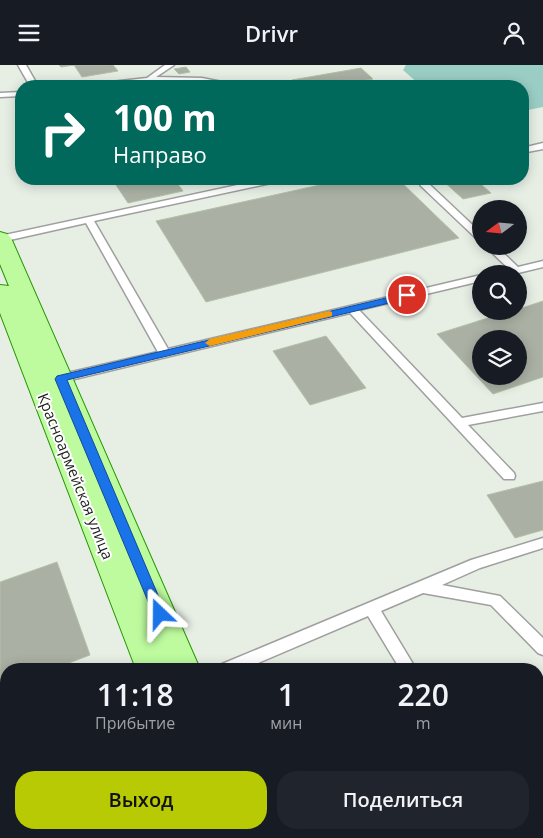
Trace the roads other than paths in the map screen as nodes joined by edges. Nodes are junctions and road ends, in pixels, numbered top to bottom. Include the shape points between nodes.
1 (22, 65) edge
2 (170, 65) edge
3 (150, 78) junction
4 (31, 80) edge
5 (136, 80) edge
6 (190, 80) edge
7 (15, 94) edge
8 (0, 95) edge
9 (543, 147) edge
10 (529, 150) edge
11 (248, 185) edge
12 (425, 185) edge
13 (89, 219) junction
14 (472, 229) edge
15 (0, 238) edge
16 (500, 255) edge
17 (543, 264) edge
18 (511, 265) edge
19 (527, 268) edge
20 (472, 280) edge
21 (0, 283) edge
22 (351, 309) junction
23 (165, 353) junction
24 (50, 381) junction
25 (543, 407) edge
26 (458, 423) junction
27 (509, 477) dead end
28 (543, 543) edge
29 (424, 587) junction
30 (372, 609) junction
31 (543, 648) edge
32 (151, 663) edge
33 (180, 663) edge
34 (242, 663) edge
35 (404, 663) edge

1 - 4 lane
2 - 3 lane
3 - 5 lane
3 - 6 lane
7 - 8 lane
9 - 10 lane
11 - 13 lane
12 - 14 lane
13 - 15 lane
13 - 23 lane
15 - 24 main road, Красноармейская улица
16 - 18 lane
17 - 19 lane
20 - 22 lane
21 - 24 main road, Красноармейская улица
22 - 23 lane
22 - 26 lane
23 - 24 lane
24 - 32 main road, Красноармейская улица
24 - 33 main road, Красноармейская улица
25 - 26 lane
26 - 27 lane
28 - 29 lane via 476,564
29 - 30 lane
29 - 31 lane via 495,600
30 - 34 lane
30 - 35 lane

